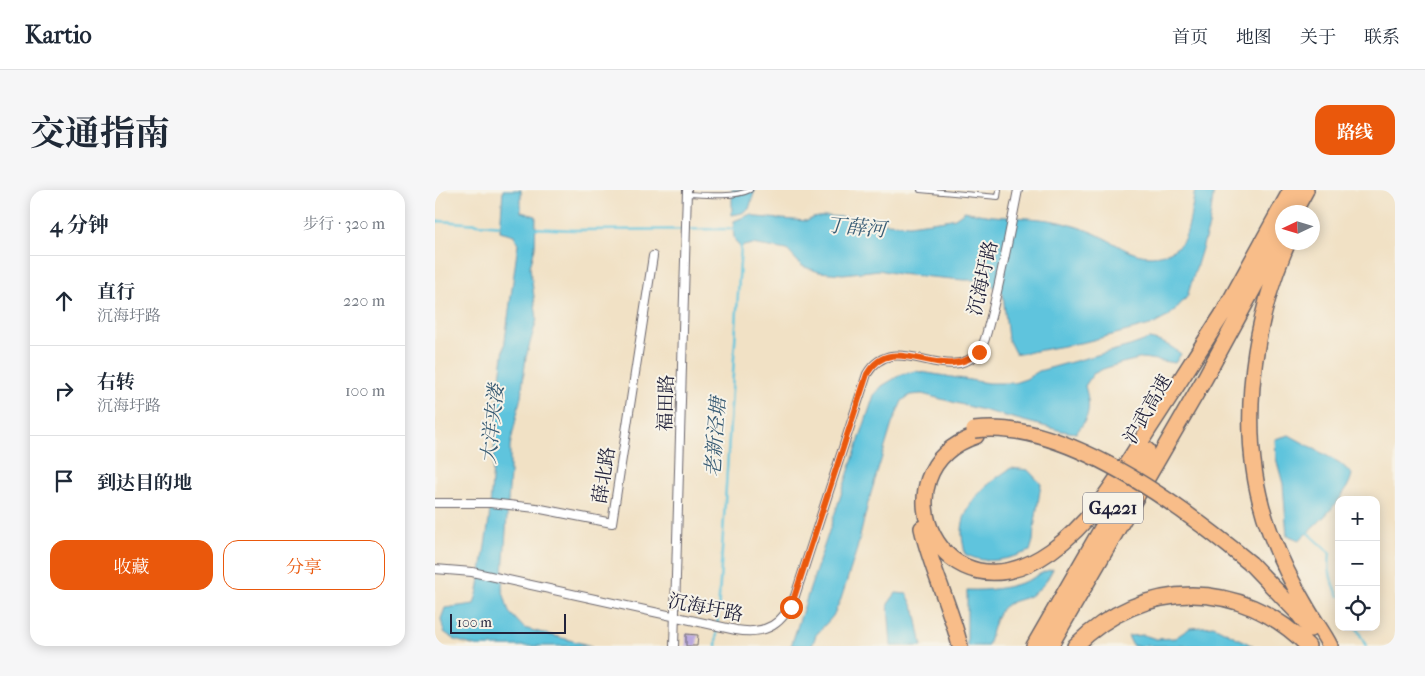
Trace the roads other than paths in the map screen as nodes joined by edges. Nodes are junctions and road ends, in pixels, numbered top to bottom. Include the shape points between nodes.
1 (749, 190) edge
2 (919, 190) edge
3 (999, 190) edge
4 (1018, 190) edge
5 (1291, 190) edge
6 (1306, 190) edge
7 (1314, 190) edge
8 (687, 192) edge
9 (1298, 205) edge
10 (1306, 205) edge
11 (1275, 247) edge
12 (1285, 250) edge
13 (653, 256) dead end
14 (1230, 303) junction
15 (1209, 355) junction
16 (1199, 374) junction
17 (975, 433) junction
18 (435, 502) edge
19 (1250, 567) junction
20 (435, 568) edge
21 (675, 617) junction
22 (673, 646) edge
23 (960, 646) edge
24 (1034, 646) edge
25 (1050, 646) edge
26 (1075, 646) edge
27 (1308, 646) edge
28 (1316, 646) edge
29 (1324, 646) edge
30 (1330, 646) edge

1 - 8 lane via 719,195
2 - 3 lane via 998,197
4 - 21 street, 沉海圩路 via 993,308 979,352 968,360 952,364 897,355 883,358 867,374 791,607 781,619 757,632
5 - 14 highway, 沪武高速 / G4221
6 - 9 highway
7 - 10 highway
8 - 21 street, 福田路
11 - 15 highway, 沪武高速 / G4221
12 - 30 highway via 1261,325 1252,382 1255,471 1269,530 1294,585
13 - 18 street, 薛北路 via 612,523 535,508
14 - 15 highway, 沪武高速 / G4221
14 - 17 highway via 1112,487 1082,523 1052,550 1018,569 997,573 959,563 933,538 926,520 929,480 939,461
15 - 16 highway, 沪武高速 / G4221
16 - 24 highway, 沪武高速 / G4221
16 - 25 highway, 沪武高速 / G4221
17 - 19 highway via 1032,440 1086,461 1156,499
17 - 23 highway via 949,442 933,458 923,478 918,500 925,540
19 - 28 highway
19 - 29 highway via 1296,610
20 - 21 street, 沉海圩路 via 479,574
21 - 22 street, 福田路
26 - 27 highway via 1123,611 1144,602 1190,595 1213,595 1259,610 1292,631

